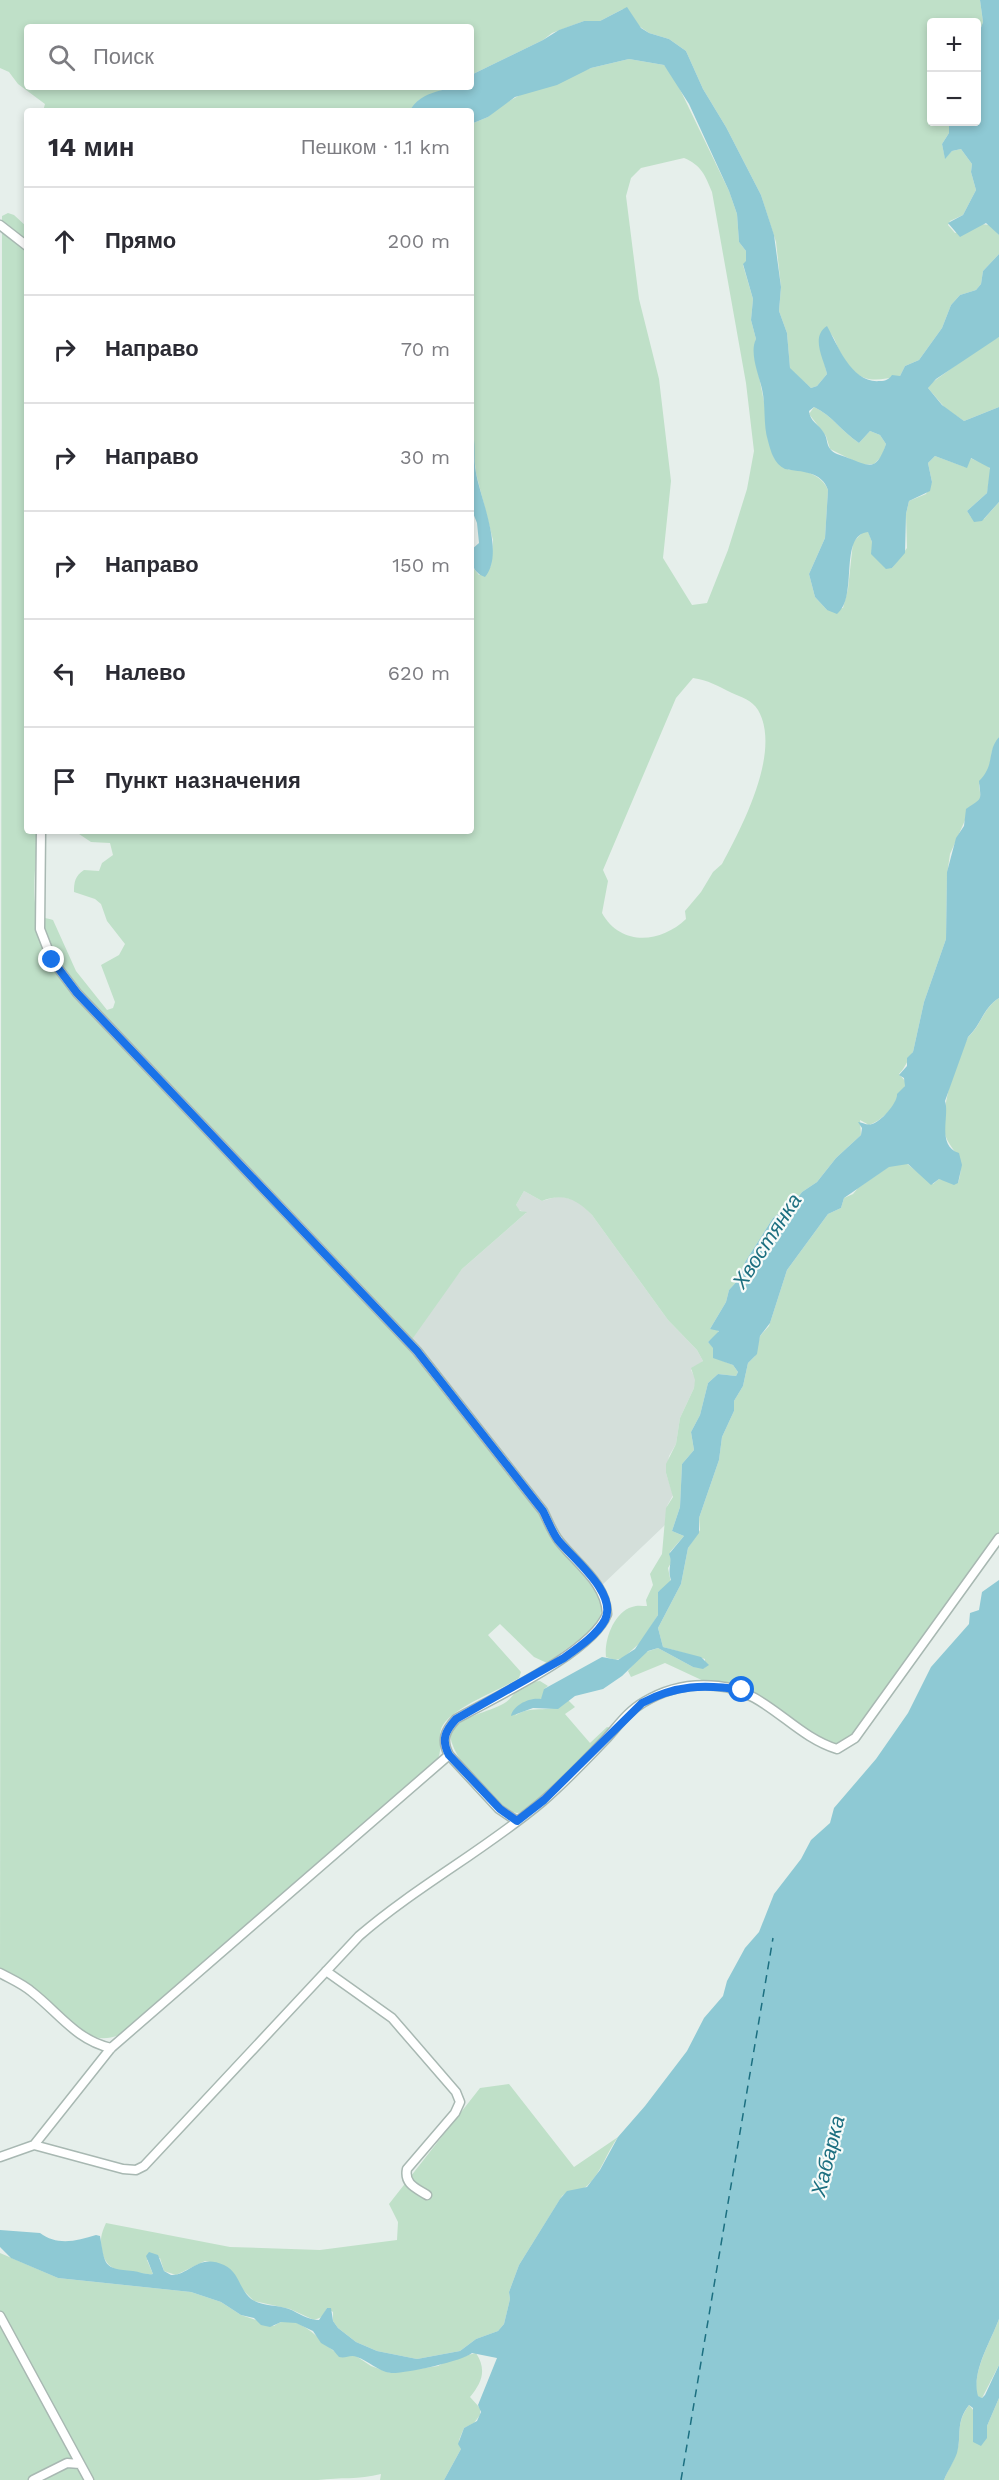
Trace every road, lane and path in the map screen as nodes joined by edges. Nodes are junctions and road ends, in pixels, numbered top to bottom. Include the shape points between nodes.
1 (0, 225) edge
2 (24, 244) edge
3 (41, 834) edge
4 (999, 1538) edge
5 (449, 1755) junction
6 (517, 1821) junction
7 (326, 1971) junction
8 (0, 1973) edge
9 (111, 2048) junction
10 (34, 2145) junction
11 (0, 2157) edge
12 (427, 2195) dead end
13 (0, 2316) edge
14 (80, 2464) junction
15 (33, 2480) edge
16 (89, 2480) edge

1 - 2 street
3 - 5 street via 40,929 52,960 77,993 417,1351 543,1511 557,1539 604,1594 604,1622 580,1646 456,1719 445,1735
4 - 6 street via 877,1711 855,1738 837,1749 817,1743 762,1700 742,1690 693,1685 675,1688 629,1713 577,1768
5 - 6 street via 500,1809
5 - 9 street
6 - 7 street via 384,1915
7 - 10 street via 144,2166 123,2169
7 - 12 street via 392,2018 456,2092 460,2102 455,2113 407,2169 409,2184
8 - 9 street via 31,1991 85,2038
9 - 10 street
10 - 11 street
13 - 14 street
14 - 15 street via 67,2463
14 - 16 street

